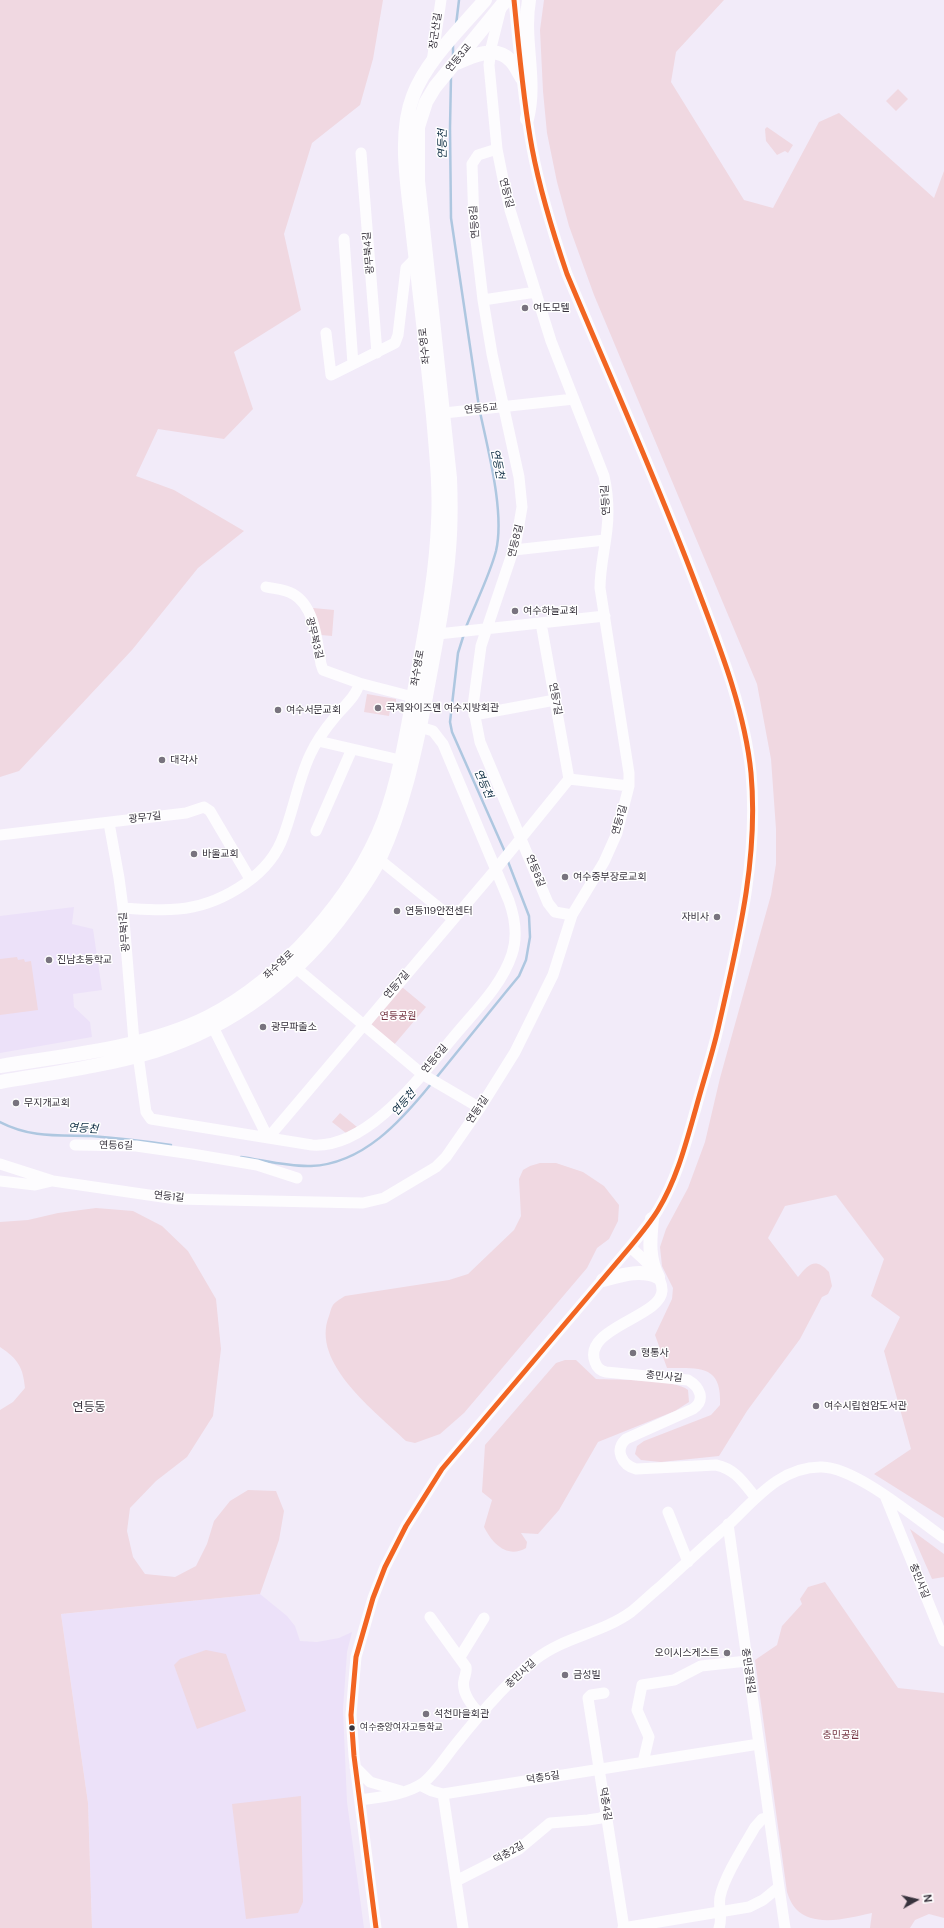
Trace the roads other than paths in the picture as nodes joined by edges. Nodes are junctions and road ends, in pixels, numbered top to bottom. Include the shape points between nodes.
1 (441, 0) edge
2 (529, 0) edge
3 (506, 1) edge
4 (478, 7) edge
5 (460, 29) junction
6 (485, 53) junction
7 (432, 62) junction
8 (449, 69) junction
9 (522, 78) junction
10 (434, 87) joint
11 (527, 119) junction
12 (497, 149) junction
13 (361, 153) dead end
14 (344, 239) dead end
15 (416, 258) junction
16 (536, 292) junction
17 (483, 300) junction
18 (326, 333) dead end
19 (377, 352) junction
20 (354, 364) junction
21 (574, 399) junction
22 (504, 407) junction
23 (444, 413) junction
24 (605, 540) junction
25 (514, 550) junction
26 (266, 587) dead end
27 (605, 616) junction
28 (541, 623) junction
29 (486, 629) junction
30 (441, 634) junction
31 (359, 683) junction
32 (413, 697) junction
33 (555, 700) junction
34 (474, 714) junction
35 (414, 733) junction
36 (318, 741) junction
37 (352, 749) junction
38 (400, 760) junction
39 (569, 779) junction
40 (629, 786) junction
41 (109, 823) junction
42 (316, 831) dead end
43 (0, 835) edge
44 (521, 838) junction
45 (380, 860) junction
46 (496, 869) junction
47 (250, 879) junction
48 (123, 908) junction
49 (572, 915) junction
50 (454, 919) junction
51 (296, 968) junction
52 (363, 1024) junction
53 (213, 1027) junction
54 (136, 1049) junction
55 (0, 1066) edge
56 (422, 1074) junction
57 (0, 1082) edge
58 (480, 1108) junction
59 (268, 1138) junction
60 (75, 1145) dead end
61 (0, 1164) edge
62 (297, 1178) dead end
63 (0, 1181) edge
64 (53, 1181) junction
65 (652, 1220) junction
66 (630, 1247) junction
67 (658, 1277) junction
68 (603, 1280) junction
69 (755, 1496) junction
70 (886, 1498) junction
71 (668, 1512) dead end
72 (728, 1524) junction
73 (944, 1538) edge
74 (688, 1562) junction
75 (430, 1617) dead end
76 (484, 1618) dead end
77 (944, 1641) edge
78 (460, 1657) junction
79 (747, 1661) junction
80 (604, 1693) dead end
81 (480, 1714) junction
82 (759, 1744) junction
83 (643, 1762) junction
84 (355, 1767) junction
85 (599, 1769) junction
86 (420, 1785) junction
87 (402, 1791) junction
88 (443, 1794) junction
89 (360, 1800) junction
90 (606, 1814) junction
91 (769, 1817) junction
92 (456, 1881) junction
93 (779, 1887) junction
94 (720, 1912) junction
95 (376, 1928) edge
96 (462, 1928) edge
97 (624, 1928) edge
98 (719, 1928) edge
99 (785, 1928) edge

1 - 7 street, 장군산길
2 - 11 main road via 526,26 532,92
3 - 6 street, 연등1길
3 - 8 main road, 연등3교
3 - 9 street
4 - 5 main road, 연등3교
5 - 7 main road, 연등3교
5 - 8 main road via 467,29 470,35 445,65
6 - 8 main road
6 - 9 main road via 505,55
6 - 12 street, 연등1길
7 - 15 main road, 좌수영로 via 412,98 406,131 406,168
8 - 10 main road, 연등3교
9 - 11 street
10 - 23 main road, 좌수영로 via 421,116 417,141 418,175
11 - 65 street via 547,212 563,262 678,536 718,641 734,692 751,770 752,826 741,930 715,1043 686,1144 665,1198
12 - 16 street, 연등1길 via 510,210
12 - 17 street, 연등8길 via 477,156 472,166 474,223
13 - 19 street, 광무북4길
14 - 20 street
15 - 19 street via 406,268 397,341
15 - 23 main road, 좌수영로
16 - 17 street
16 - 21 street, 연등1길 via 551,341
17 - 22 street, 연등8길
18 - 20 street via 332,375
19 - 20 street
21 - 22 street, 연등5교
21 - 24 street, 연등1길 via 604,476 608,507
22 - 23 street, 연등5교
22 - 25 street, 연등8길 via 521,491 521,517
23 - 30 main road, 좌수영로 via 451,519
23 - 32 main road, 좌수영로 via 438,479 436,553 428,616
24 - 25 street
24 - 27 street, 연등1길 via 600,578
25 - 29 street, 연등8길
26 - 31 street, 광무북3길 via 293,594 304,605 312,625 322,668
27 - 28 street
27 - 40 street, 연등1길 via 628,758
28 - 29 street
28 - 33 street, 연등7길
29 - 30 street
29 - 34 street, 연등8길 via 476,678
30 - 35 main road, 좌수영로
31 - 32 street, 광무북3길
31 - 36 street via 358,690
32 - 35 main road, 좌수영로
33 - 34 street
33 - 39 street, 연등7길
34 - 44 street, 연등8길 via 480,742
35 - 38 main road, 좌수영로
35 - 45 main road, 좌수영로 via 401,805
35 - 46 street, 연등6길 via 433,731 443,744
36 - 37 street
36 - 47 street via 306,764 281,842 264,867
37 - 38 street
37 - 42 street
38 - 54 main road, 좌수영로 via 384,818 370,849 348,887 304,940 263,979 230,1004
39 - 40 street
39 - 44 street
40 - 49 street, 연등1길 via 617,833 604,862
41 - 43 street, 광무7길
41 - 47 street, 광무7길 via 206,808
41 - 48 street, 광무북1길
44 - 46 street, 연등7길
44 - 49 street, 연등8길 via 550,906 558,914
45 - 50 street
45 - 51 main road, 좌수영로 via 337,924
46 - 50 street, 연등7길
46 - 56 street, 연등6길 via 514,918 515,938 511,956 490,993
47 - 48 street via 221,897 184,908
48 - 54 street, 광무북1길
49 - 58 street, 연등1길 via 553,975 515,1052
50 - 52 street, 연등7길
51 - 52 street
51 - 53 main road, 좌수영로 via 247,1008
52 - 56 street
52 - 59 street, 연등7길
53 - 54 main road, 좌수영로 via 170,1046
53 - 59 street
54 - 55 main road, 좌수영로
54 - 57 main road, 좌수영로 via 81,1068
54 - 59 street, 연등6길 via 146,1112 151,1119
56 - 58 street
56 - 59 street, 연등6길 via 386,1112 363,1129 340,1141 319,1146
58 - 64 street, 연등1길 via 446,1157 436,1167 384,1198 367,1203 176,1199
60 - 62 street, 연등6길 via 136,1146 192,1154 257,1165
61 - 64 street, 연등1길
63 - 64 street via 36,1185
65 - 66 street
65 - 67 main road via 650,1255
66 - 67 street
66 - 68 street
67 - 68 main road via 649,1273 634,1273
67 - 69 street, 충민사길 via 662,1289 658,1300 598,1341 594,1352 595,1362 600,1370 606,1372 688,1380 698,1389 700,1399 697,1407 626,1439 621,1447 621,1458 627,1465 636,1469 723,1467 736,1473
68 - 84 street via 442,1469 406,1526 385,1567 373,1598 355,1663 351,1715
69 - 70 street, 충민사길 via 790,1474 808,1468 822,1467 850,1474
69 - 72 street, 충민사길
70 - 73 street, 충민사길
70 - 77 street, 충민사길
71 - 74 street
72 - 74 street, 충민사길
72 - 79 street, 충민공원길
74 - 81 street, 충민사길 via 620,1619 550,1650 536,1659
75 - 78 street
76 - 78 street
78 - 81 street via 467,1670 464,1684 466,1694
79 - 82 street, 충민공원길
79 - 83 street via 701,1666 674,1680 642,1685 637,1710 649,1737
80 - 85 street, 덕충4길 via 588,1698
81 - 86 street, 충민사길 via 433,1773
82 - 83 street, 덕충5길
82 - 91 street, 충민공원길
83 - 85 street, 덕충5길
84 - 87 street via 370,1782
84 - 89 street
85 - 88 street, 덕충5길
85 - 90 street, 덕충4길
86 - 87 street, 충민사길
86 - 88 street
87 - 89 street, 충민사길
88 - 92 street
89 - 95 street
90 - 92 street, 덕충2길 via 601,1818 550,1823 519,1849
90 - 97 street, 덕충4길
91 - 93 street, 충민공원길
91 - 94 street via 759,1822 740,1854 721,1893
92 - 96 street
93 - 94 street via 755,1905
93 - 99 street, 충민공원길
94 - 97 street
94 - 98 street

